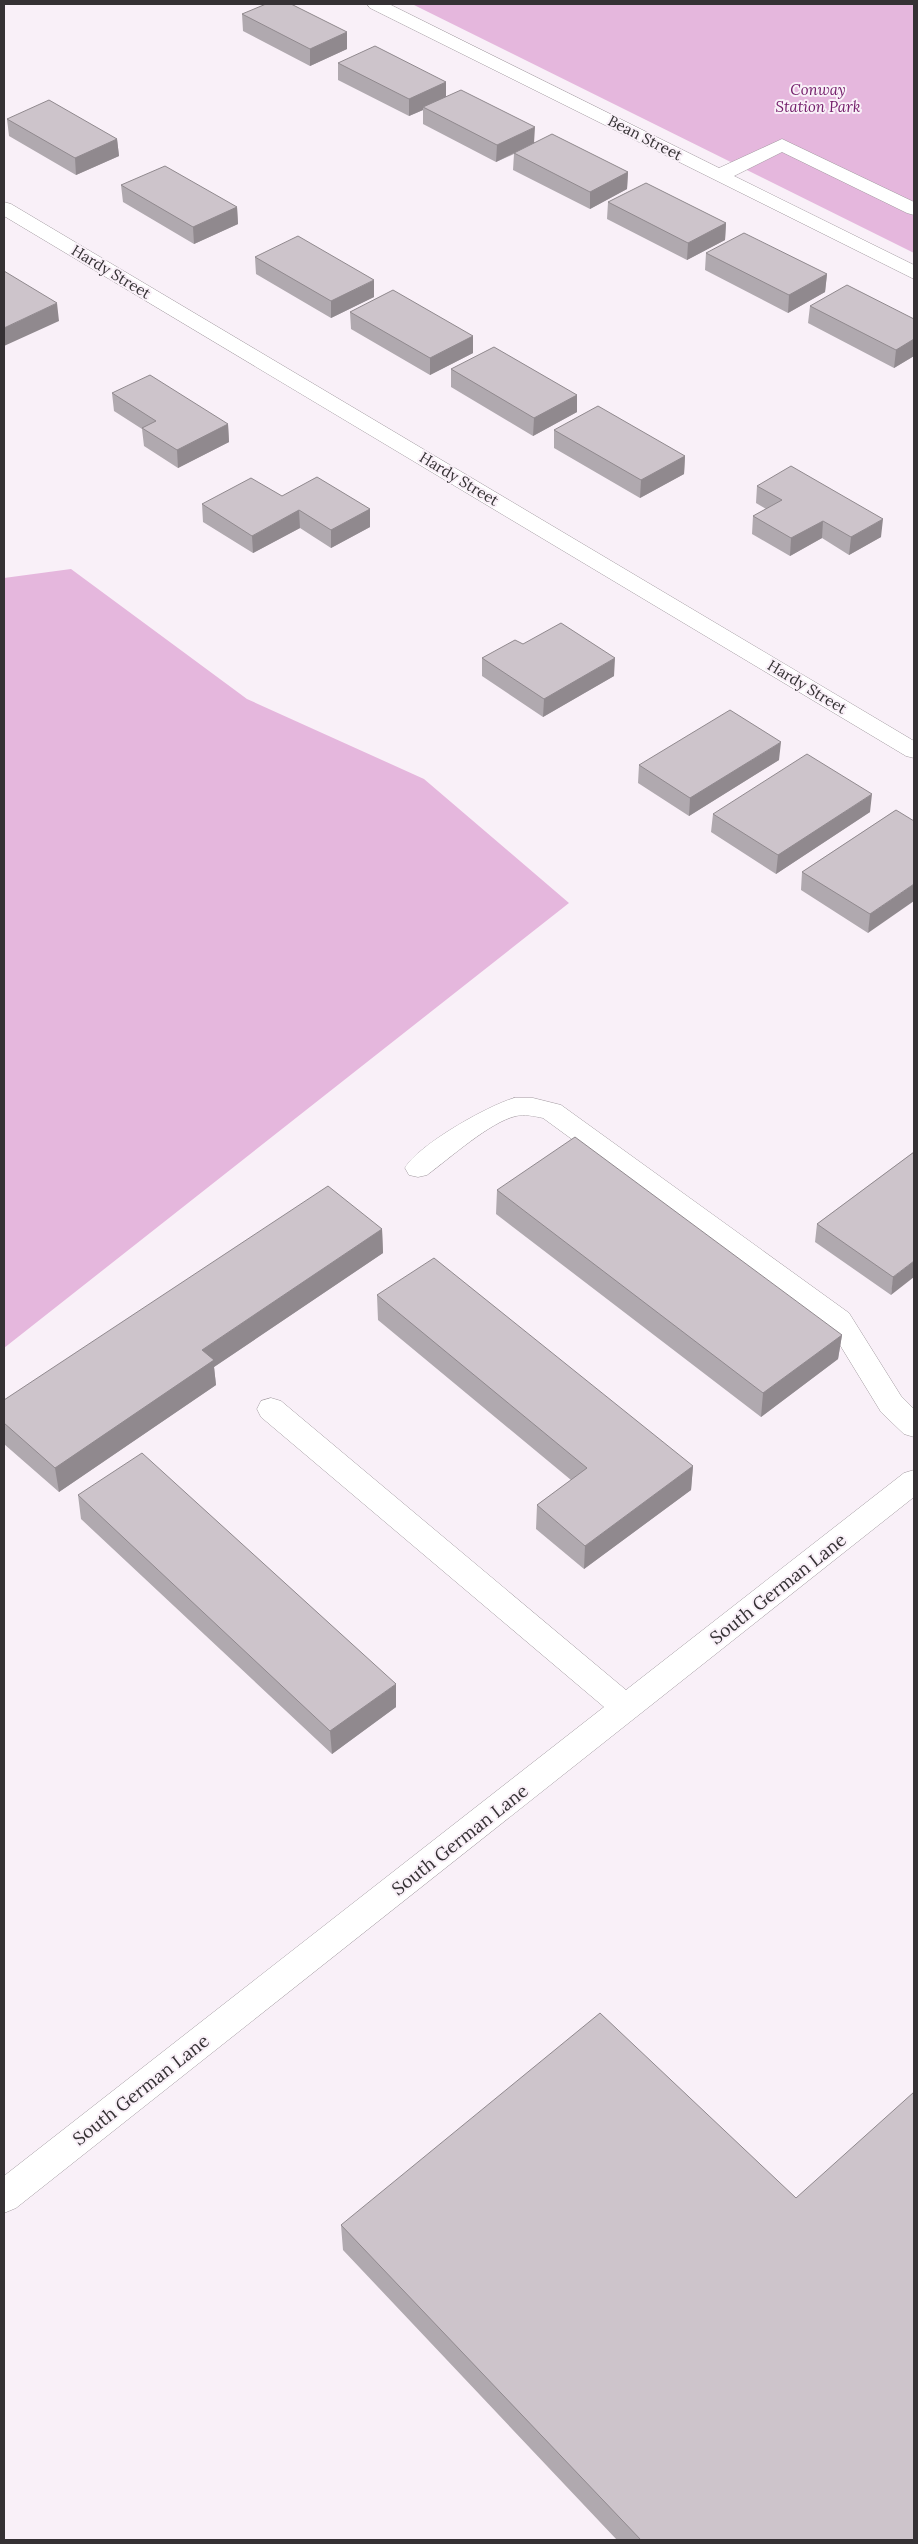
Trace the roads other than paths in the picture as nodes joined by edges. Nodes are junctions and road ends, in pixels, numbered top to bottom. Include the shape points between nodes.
1 (376, 4) edge
2 (720, 176) junction
3 (4, 208) edge
4 (914, 208) edge
5 (914, 273) edge
6 (914, 751) edge
7 (418, 1168) dead end
8 (271, 1409) dead end
9 (914, 1426) edge
10 (914, 1481) edge
11 (627, 1709) junction
12 (4, 2197) edge

1 - 2 street, Bean Street
2 - 4 street via 782,145
2 - 5 street, Bean Street
3 - 6 street, Hardy Street
7 - 9 street via 496,1114 513,1107 534,1106 552,1111 840,1320 891,1404
8 - 11 street
10 - 11 street, South German Lane
11 - 12 street, South German Lane

